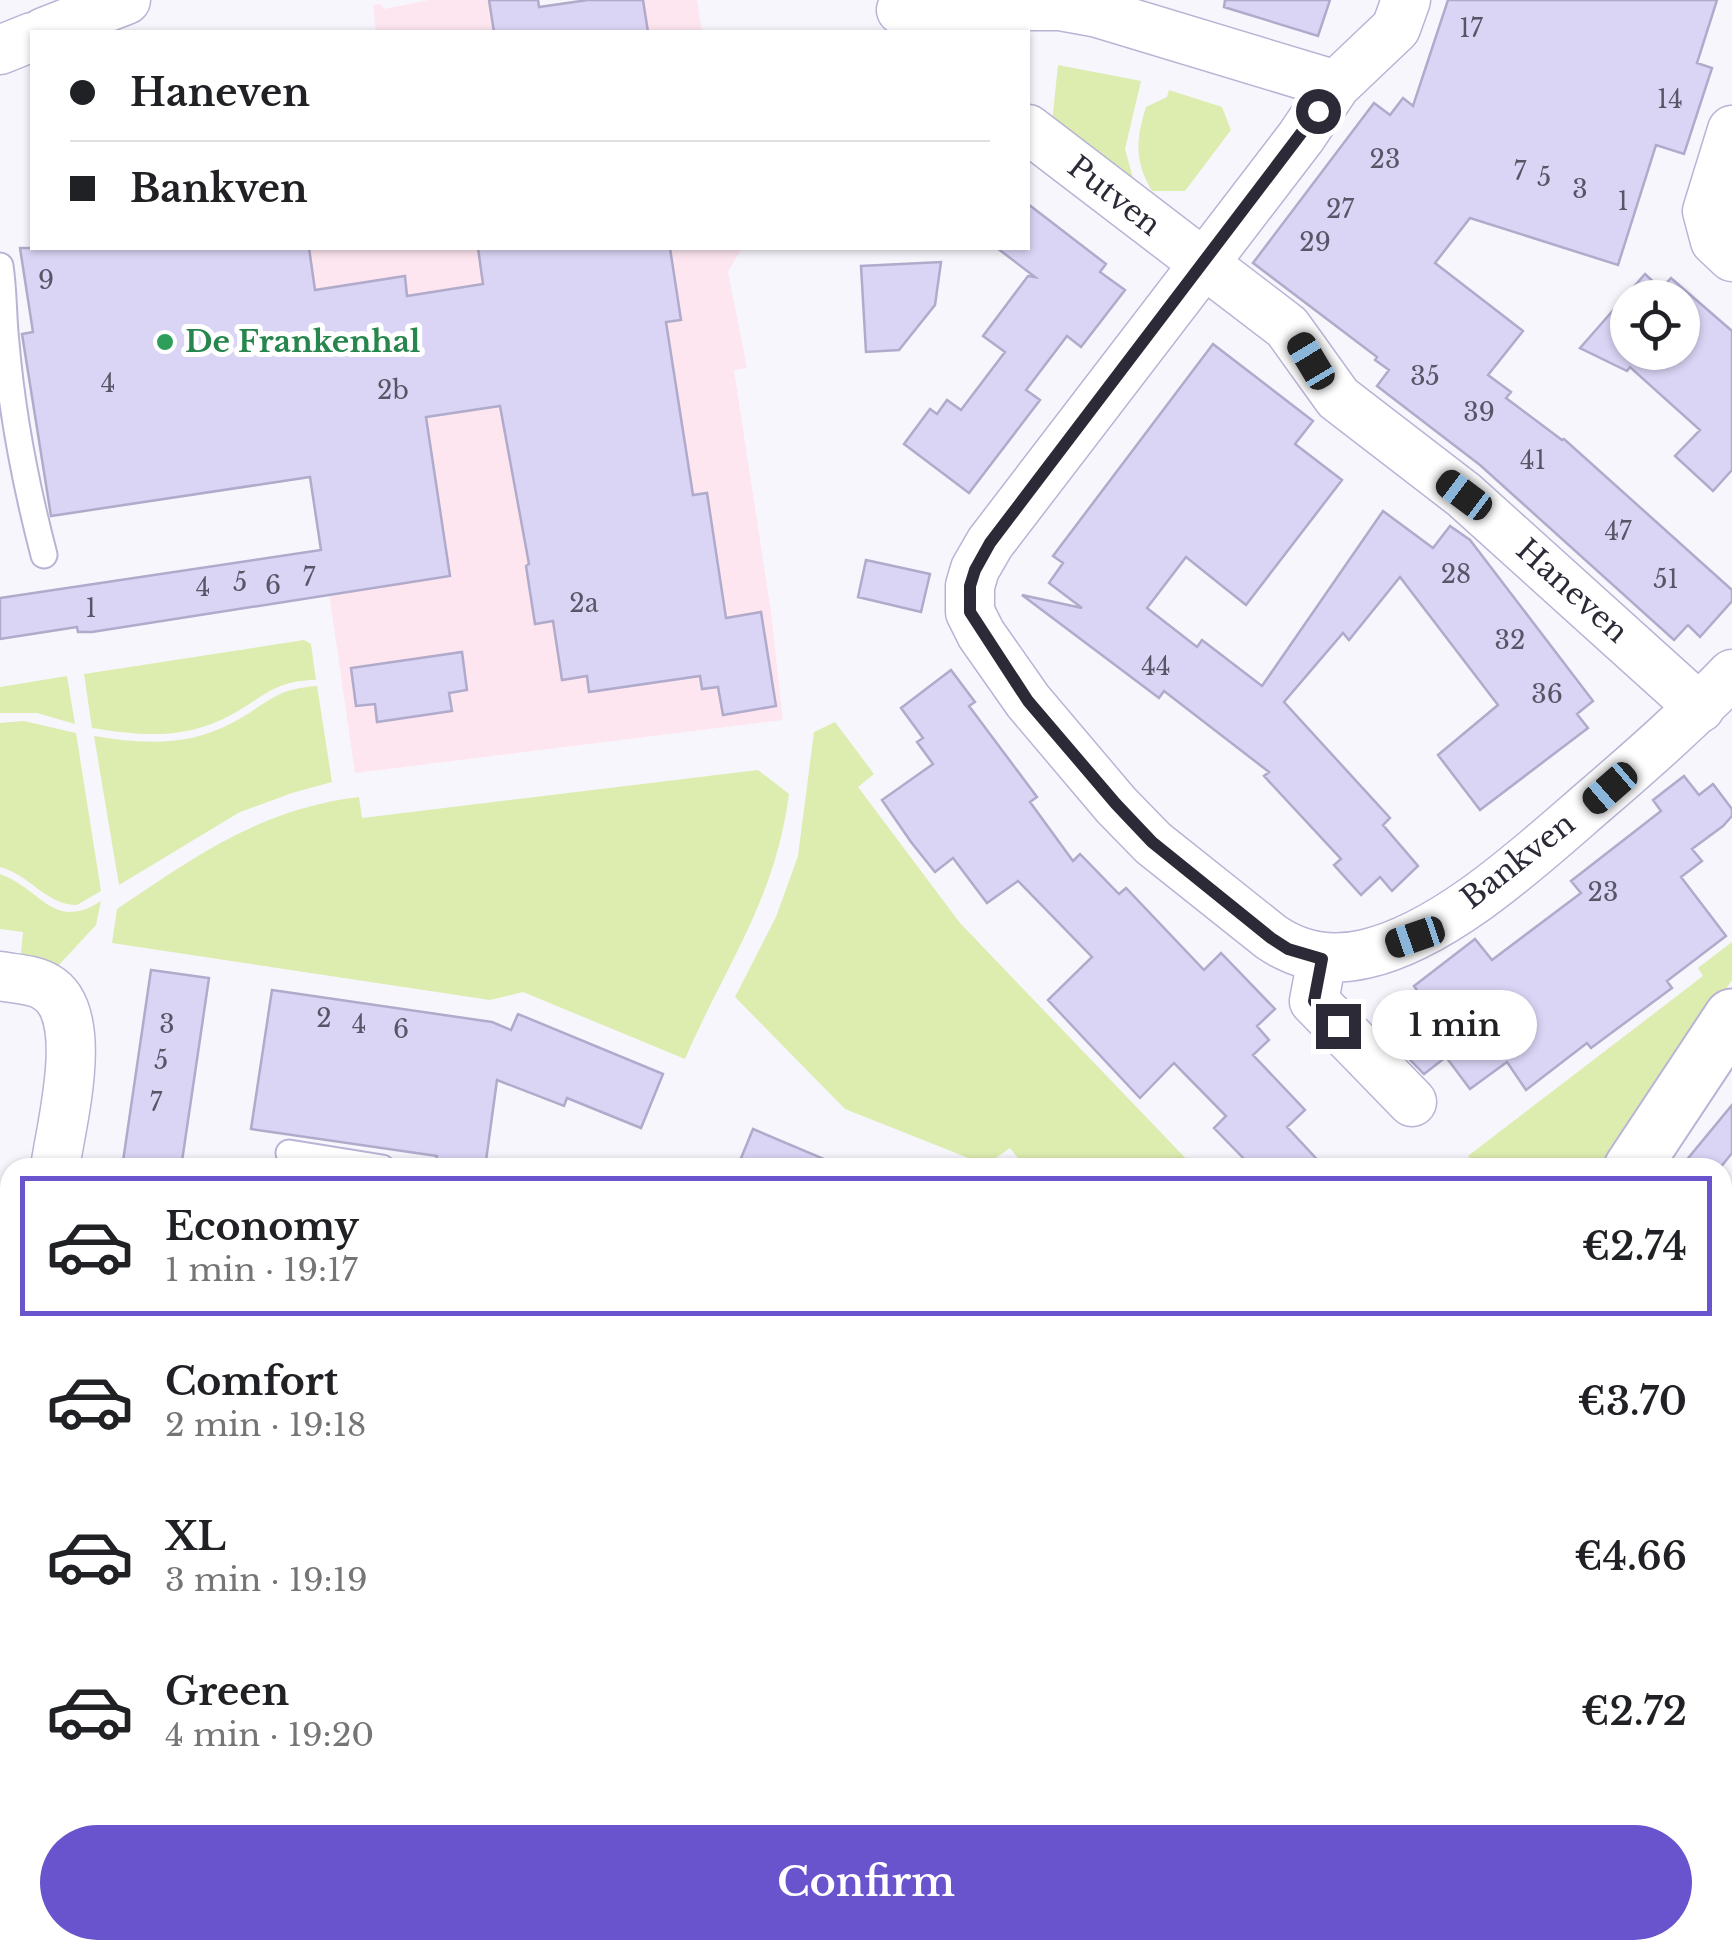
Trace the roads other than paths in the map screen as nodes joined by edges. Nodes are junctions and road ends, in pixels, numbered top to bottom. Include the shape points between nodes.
1 (126, 0) edge
2 (1406, 0) edge
3 (1059, 3) edge
4 (903, 14) edge
5 (49, 30) edge
6 (30, 38) edge
7 (0, 50) edge
8 (1336, 85) junction
9 (1732, 130) edge
10 (1030, 131) edge
11 (1732, 257) edge
12 (1202, 263) junction
13 (0, 266) edge
14 (44, 555) dead end
15 (1732, 674) edge
16 (1700, 708) junction
17 (1322, 959) junction
18 (0, 976) edge
19 (1732, 1018) edge
20 (1412, 1102) dead end
21 (289, 1153) dead end
22 (56, 1158) edge
23 (320, 1158) edge
24 (1639, 1158) edge

1 - 5 street
2 - 8 street via 1396,28
3 - 4 street via 922,6
3 - 8 street
6 - 7 street
8 - 12 street
9 - 11 street via 1707,212 1715,241
10 - 12 street, Putven
12 - 16 street, Haneven via 1287,327 1338,398 1464,495
12 - 17 street, Bankven via 990,543 970,586 970,612 1028,701 1152,842 1271,938
13 - 14 lane via 8,362
15 - 16 street, Bankven
16 - 17 street, Bankven via 1527,860 1466,904 1415,937 1365,954
17 - 20 street via 1314,1001
18 - 22 street via 46,986 59,998 72,1033
19 - 24 street
21 - 23 lane

